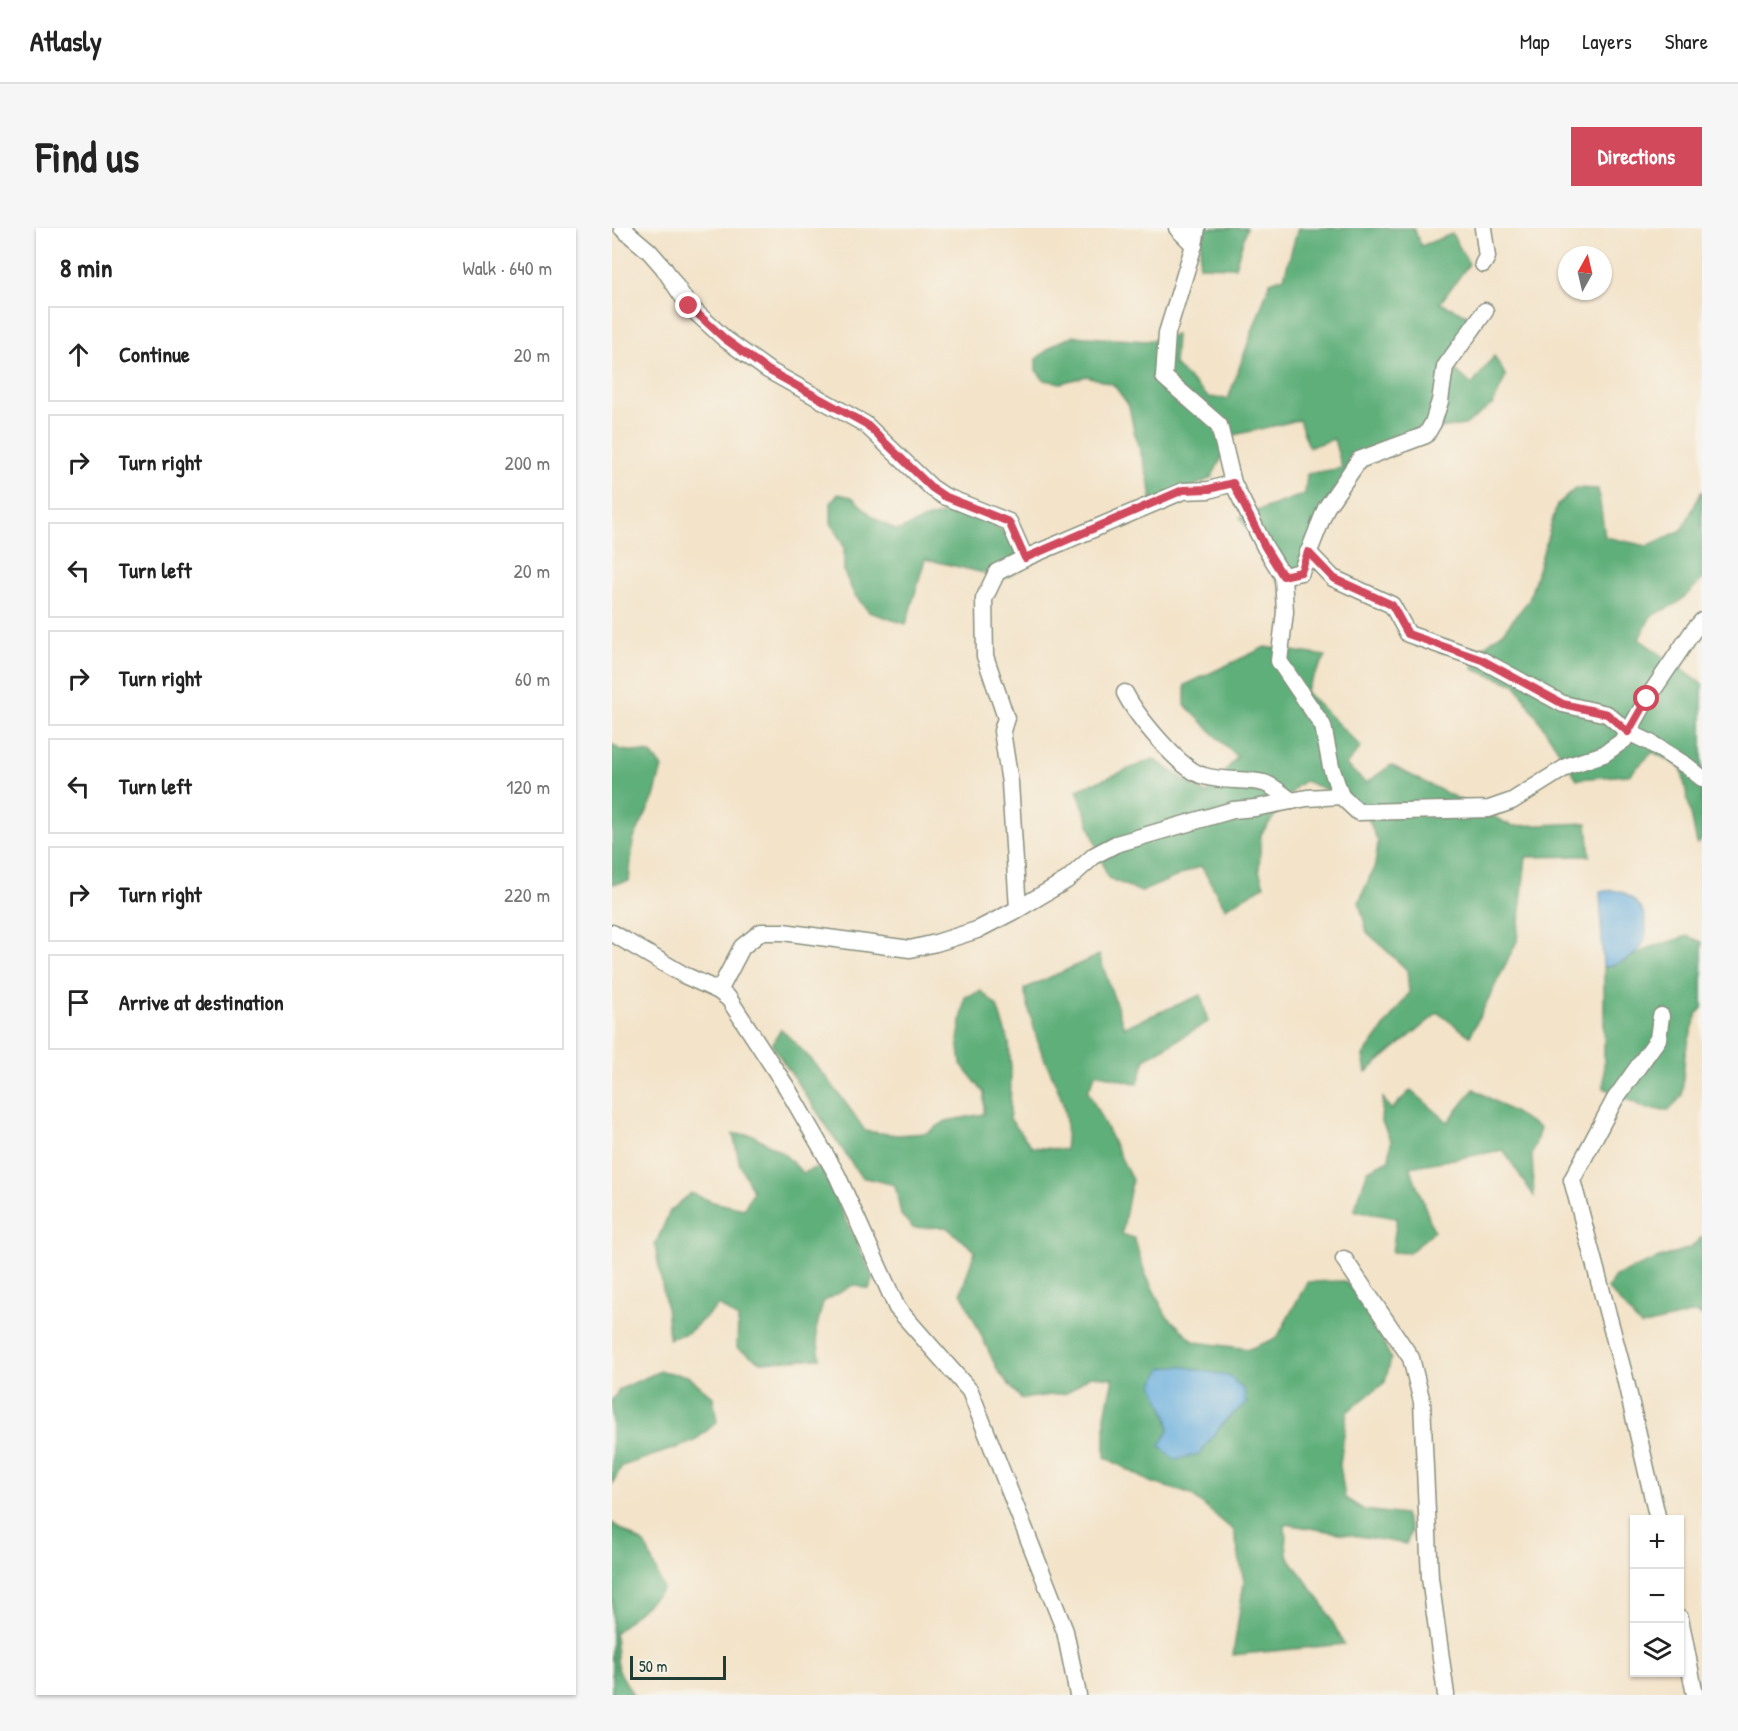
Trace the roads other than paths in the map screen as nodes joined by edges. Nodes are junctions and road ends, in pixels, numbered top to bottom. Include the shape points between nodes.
1 (622, 228) edge
2 (1177, 228) edge
3 (1197, 228) edge
4 (1484, 228) edge
5 (1194, 245) junction
6 (1483, 264) dead end
7 (1485, 310) dead end
8 (1233, 483) junction
9 (1308, 552) junction
10 (1025, 558) junction
11 (1283, 576) junction
12 (1702, 621) edge
13 (1125, 693) dead end
14 (1626, 736) junction
15 (1702, 778) edge
16 (1341, 796) junction
17 (1292, 801) junction
18 (1018, 909) junction
19 (615, 939) edge
20 (719, 991) junction
21 (1661, 1016) dead end
22 (1344, 1259) dead end
23 (1657, 1515) edge
24 (1681, 1623) edge
25 (1078, 1695) edge
26 (1446, 1695) edge
27 (1695, 1695) edge

1 - 10 street via 649,251 689,306 725,339 768,370 866,424 944,496 1009,522
2 - 5 street
3 - 5 street
4 - 6 street via 1487,257
5 - 8 street via 1167,333 1164,377 1219,425
7 - 9 street via 1445,368 1440,401 1426,435 1359,460 1326,508
8 - 10 street via 1183,490
8 - 11 street
9 - 11 street via 1301,572
9 - 14 street via 1333,578 1392,605 1408,634 1482,660 1563,704 1607,714
10 - 18 street via 997,572 984,599 985,656 1006,718 1002,730 1010,783
11 - 16 street via 1285,612 1279,661 1323,726
12 - 14 street
13 - 17 street via 1150,729 1181,762 1202,776 1266,784
14 - 15 street via 1649,742
14 - 16 street via 1604,754 1568,766 1512,801 1489,809 1358,812
16 - 17 street
17 - 18 street via 1233,810 1116,844
18 - 20 street via 977,930 910,949 761,932 742,947
19 - 20 street
20 - 25 street via 729,999 787,1088 837,1175 897,1308 970,1391 1065,1631
21 - 23 street via 1658,1039 1615,1099 1572,1180
22 - 26 street via 1411,1358 1422,1402 1430,1578
24 - 27 street

